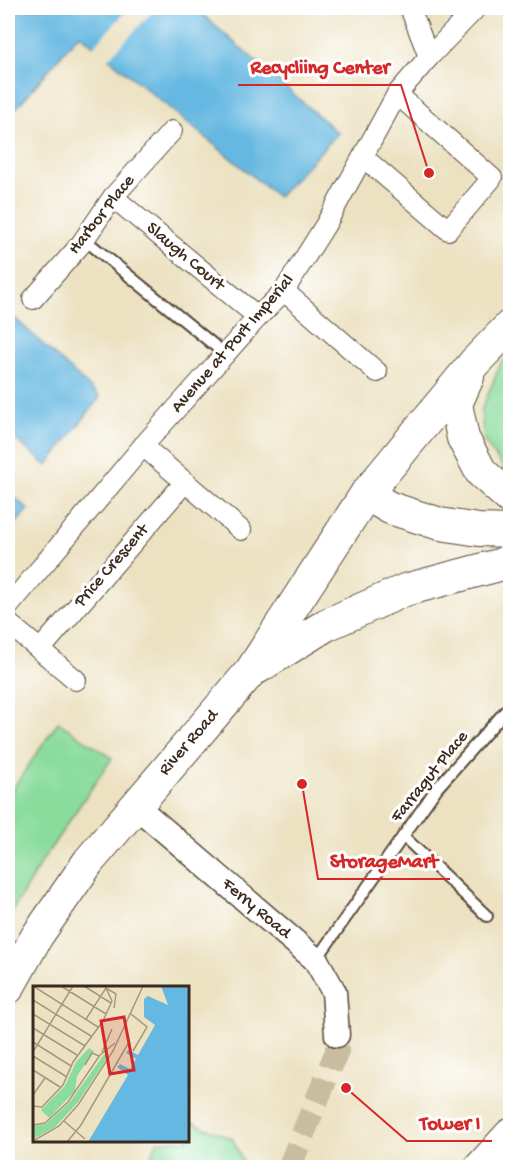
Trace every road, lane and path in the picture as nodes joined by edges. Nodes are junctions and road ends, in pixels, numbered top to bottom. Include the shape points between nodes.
1 (410, 8) edge
2 (476, 8) edge
3 (429, 57) junction
4 (397, 94) junction
5 (172, 131) dead end
6 (363, 157) junction
7 (113, 197) junction
8 (84, 239) junction
9 (284, 291) junction
10 (33, 299) dead end
11 (258, 317) junction
12 (510, 326) edge
13 (225, 354) junction
14 (474, 362) junction
15 (377, 372) dead end
16 (143, 446) junction
17 (185, 482) junction
18 (366, 494) junction
19 (510, 498) edge
20 (241, 530) dead end
21 (510, 531) edge
22 (510, 560) edge
23 (8, 607) edge
24 (8, 623) edge
25 (40, 650) junction
26 (251, 671) junction
27 (76, 680) dead end
28 (510, 706) edge
29 (136, 806) junction
30 (403, 837) junction
31 (487, 916) dead end
32 (316, 960) junction
33 (8, 988) edge
34 (337, 1035) tunnel mouth
35 (510, 1135) edge
36 (480, 1167) edge

1 - 3 street
2 - 3 street, Avenue at Port Imperial
3 - 4 street, Avenue at Port Imperial
4 - 6 street, Avenue at Port Imperial
4 - 6 street via 492,178 448,230
5 - 7 street, Harbor Place
6 - 9 street, Avenue at Port Imperial
7 - 8 street, Harbor Place
7 - 11 street, Slaugh Court
8 - 10 street, Harbor Place
8 - 13 lane
9 - 11 street, Avenue at Port Imperial
9 - 15 street
11 - 13 street, Avenue at Port Imperial
12 - 14 main road, River Road
13 - 16 street, Avenue at Port Imperial
14 - 18 main road, River Road
14 - 19 main road via 456,404 463,438 481,472
16 - 17 street
16 - 23 street, Avenue at Port Imperial
17 - 20 street
17 - 25 street, Price Crescent
18 - 21 main road via 390,508 440,524
18 - 26 main road, River Road
22 - 26 main road via 405,590 326,625
24 - 25 street
25 - 27 street
26 - 29 main road, River Road
28 - 30 lane, Farragut Place via 437,788
29 - 32 street, Ferry Road
29 - 33 main road, River Road via 89,861
30 - 31 lane
30 - 32 lane, Farragut Place
32 - 34 street, Ferry Road via 334,992
35 - 36 main road

